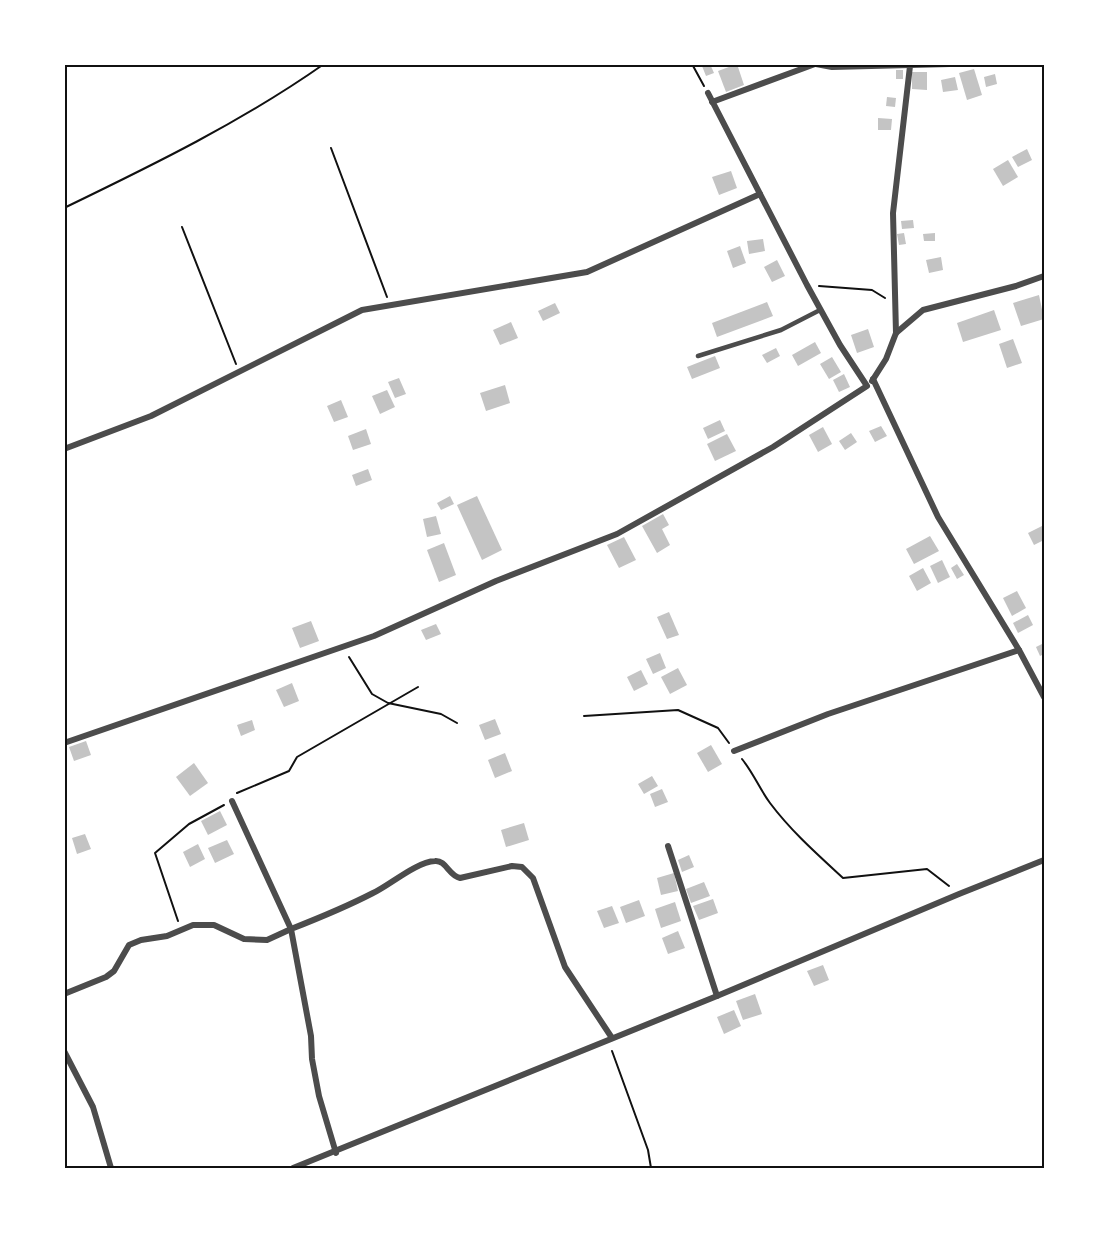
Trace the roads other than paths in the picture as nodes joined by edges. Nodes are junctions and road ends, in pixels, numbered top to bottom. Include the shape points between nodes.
1 (815, 64) edge
2 (950, 64) edge
3 (910, 66) junction
4 (708, 93) road end
5 (712, 102) junction
6 (760, 194) junction
7 (1044, 276) edge
8 (820, 310) junction
9 (896, 333) junction
10 (698, 356) dead end
11 (873, 379) junction
12 (867, 386) junction
13 (64, 449) edge
14 (1019, 650) junction
15 (1044, 697) edge
16 (65, 742) edge
17 (734, 751) road end
18 (232, 801) road end
19 (668, 846) dead end
20 (1044, 860) edge
21 (291, 929) junction
22 (64, 994) edge
23 (717, 996) junction
24 (610, 1039) junction
25 (64, 1051) edge
26 (336, 1153) junction
27 (111, 1168) edge
28 (293, 1168) edge

1 - 3 street
1 - 5 street
2 - 3 street
3 - 9 street via 893,213
4 - 5 street
5 - 6 street
6 - 8 street
6 - 13 street via 587,272 362,310 151,416
7 - 9 street via 923,310
8 - 10 lane via 781,330
8 - 12 street
9 - 11 street
11 - 12 street
11 - 14 street via 938,517
12 - 16 street via 773,447 618,534 496,581 374,636
14 - 15 street
14 - 17 street via 828,714
18 - 21 street
19 - 23 street
20 - 23 street
21 - 22 street via 267,940 244,939 213,925 193,926 129,945 114,971
21 - 24 street via 328,915 436,860 453,877 460,878 522,867 533,878 565,967
21 - 26 street via 319,1096
23 - 24 street
24 - 26 street
25 - 27 street via 93,1107
26 - 28 street

